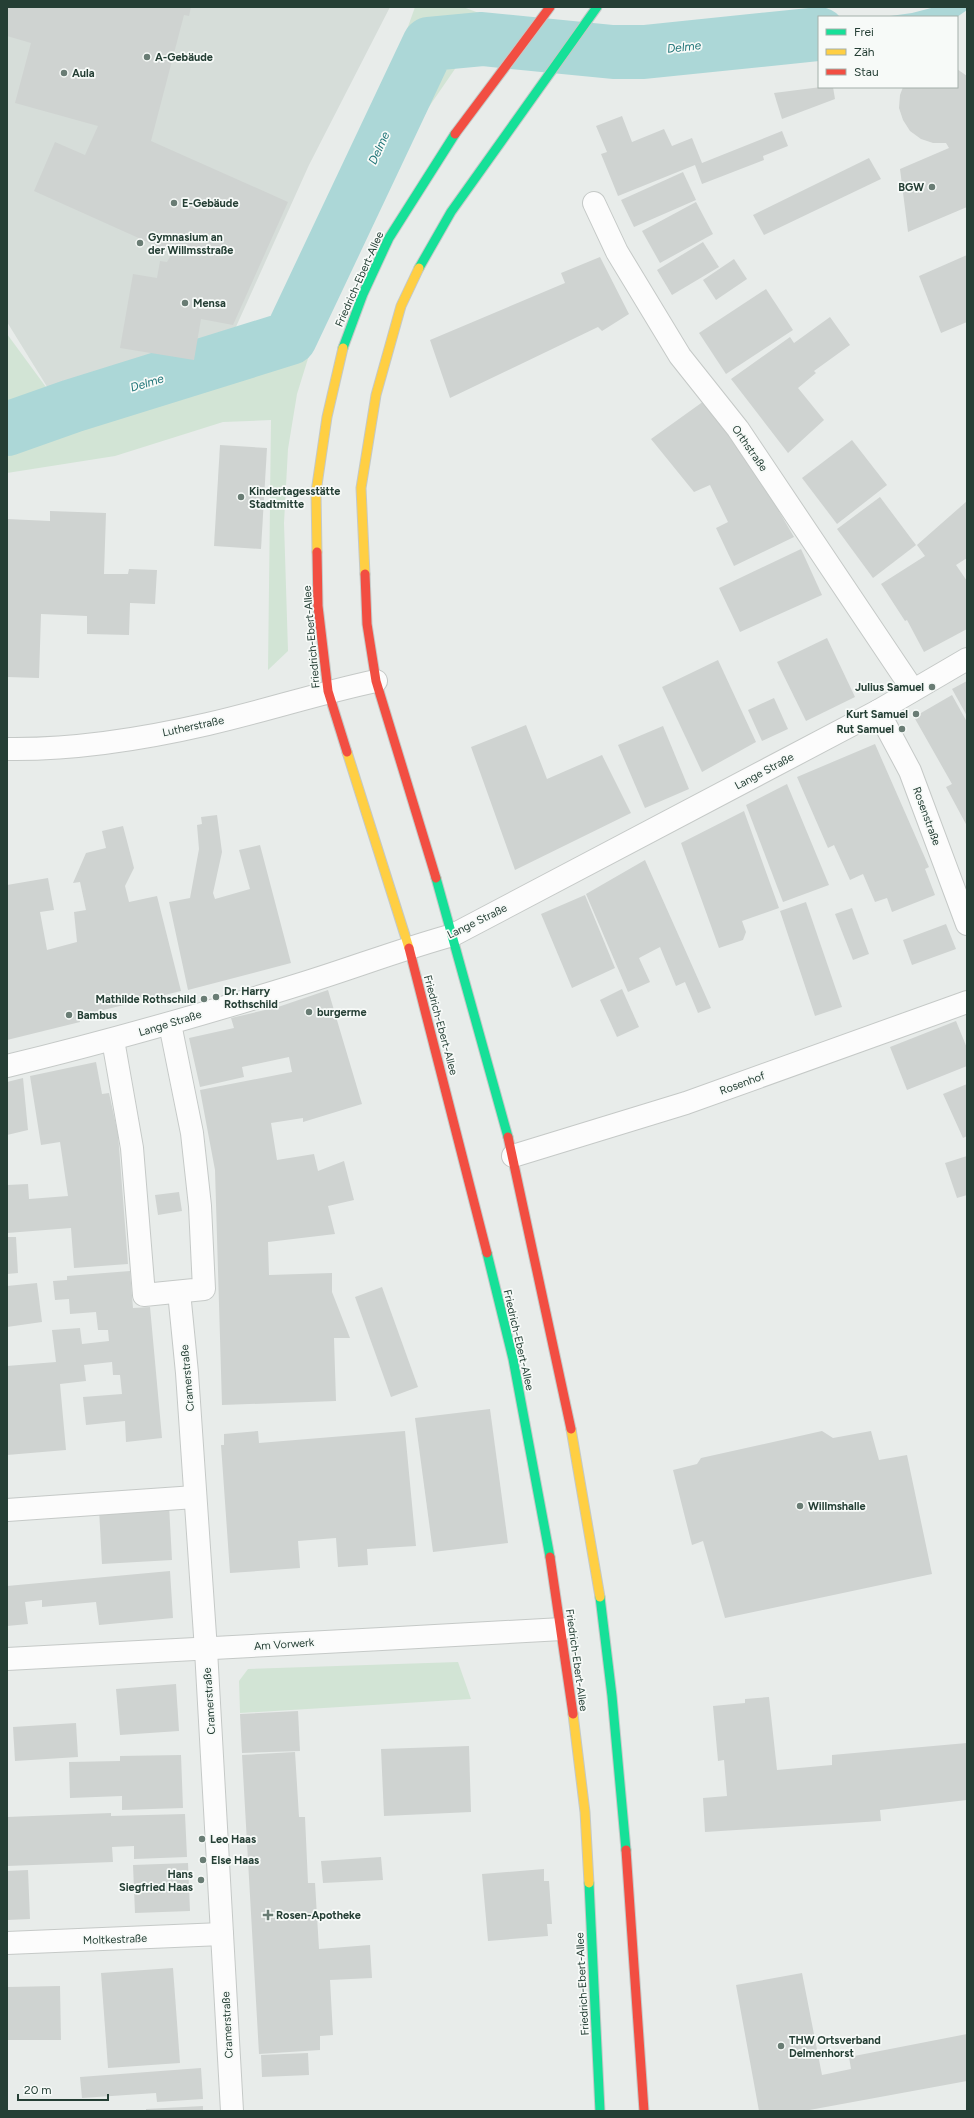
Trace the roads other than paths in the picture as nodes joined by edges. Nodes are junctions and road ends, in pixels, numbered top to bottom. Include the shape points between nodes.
1 (550, 7) edge
2 (597, 7) edge
3 (594, 203) dead end
4 (967, 659) edge
5 (376, 681) junction
6 (912, 690) junction
7 (328, 691) junction
8 (878, 711) junction
9 (7, 749) edge
10 (967, 924) edge
11 (452, 935) junction
12 (409, 947) junction
13 (967, 1002) edge
14 (170, 1024) junction
15 (113, 1040) junction
16 (7, 1066) edge
17 (513, 1156) junction
18 (179, 1292) junction
19 (195, 1497) junction
20 (7, 1510) edge
21 (562, 1628) junction
22 (206, 1650) junction
23 (7, 1659) edge
24 (222, 1934) junction
25 (7, 1943) edge
26 (232, 2111) edge
27 (600, 2111) edge
28 (644, 2111) edge

1 - 7 main road, Friedrich-Ebert-Allee via 462,122 389,238 344,343 327,417 316,492 318,606
2 - 5 main road via 451,212 424,257 401,306 376,395 361,488 367,624
3 - 6 street, Orthstraße via 617,252 680,356 738,429
4 - 6 street, Lange Straße
5 - 7 street, Lutherstraße
5 - 11 main road
6 - 8 street, Lange Straße
7 - 9 street, Lutherstraße via 208,724 110,742
7 - 12 main road, Friedrich-Ebert-Allee
8 - 10 street, Rosenstraße via 910,771
8 - 11 street, Lange Straße
11 - 12 street, Lange Straße
11 - 17 main road
12 - 14 street, Lange Straße via 333,974
12 - 21 main road, Friedrich-Ebert-Allee via 513,1359
13 - 17 street, Rosenhof via 686,1103
14 - 15 street, Lange Straße
14 - 18 street via 192,1133 200,1206 204,1289
15 - 16 street, Lange Straße
15 - 18 street via 132,1148 144,1295
17 - 28 main road via 572,1439 597,1576 612,1696 623,1820
18 - 19 street, Cramerstraße
19 - 20 street
19 - 22 street, Cramerstraße
21 - 22 street, Am Vorwerk
21 - 27 main road, Friedrich-Ebert-Allee via 585,1812
22 - 23 street, Am Vorwerk
22 - 24 street, Cramerstraße
24 - 25 street, Moltkestraße
24 - 26 street, Cramerstraße

